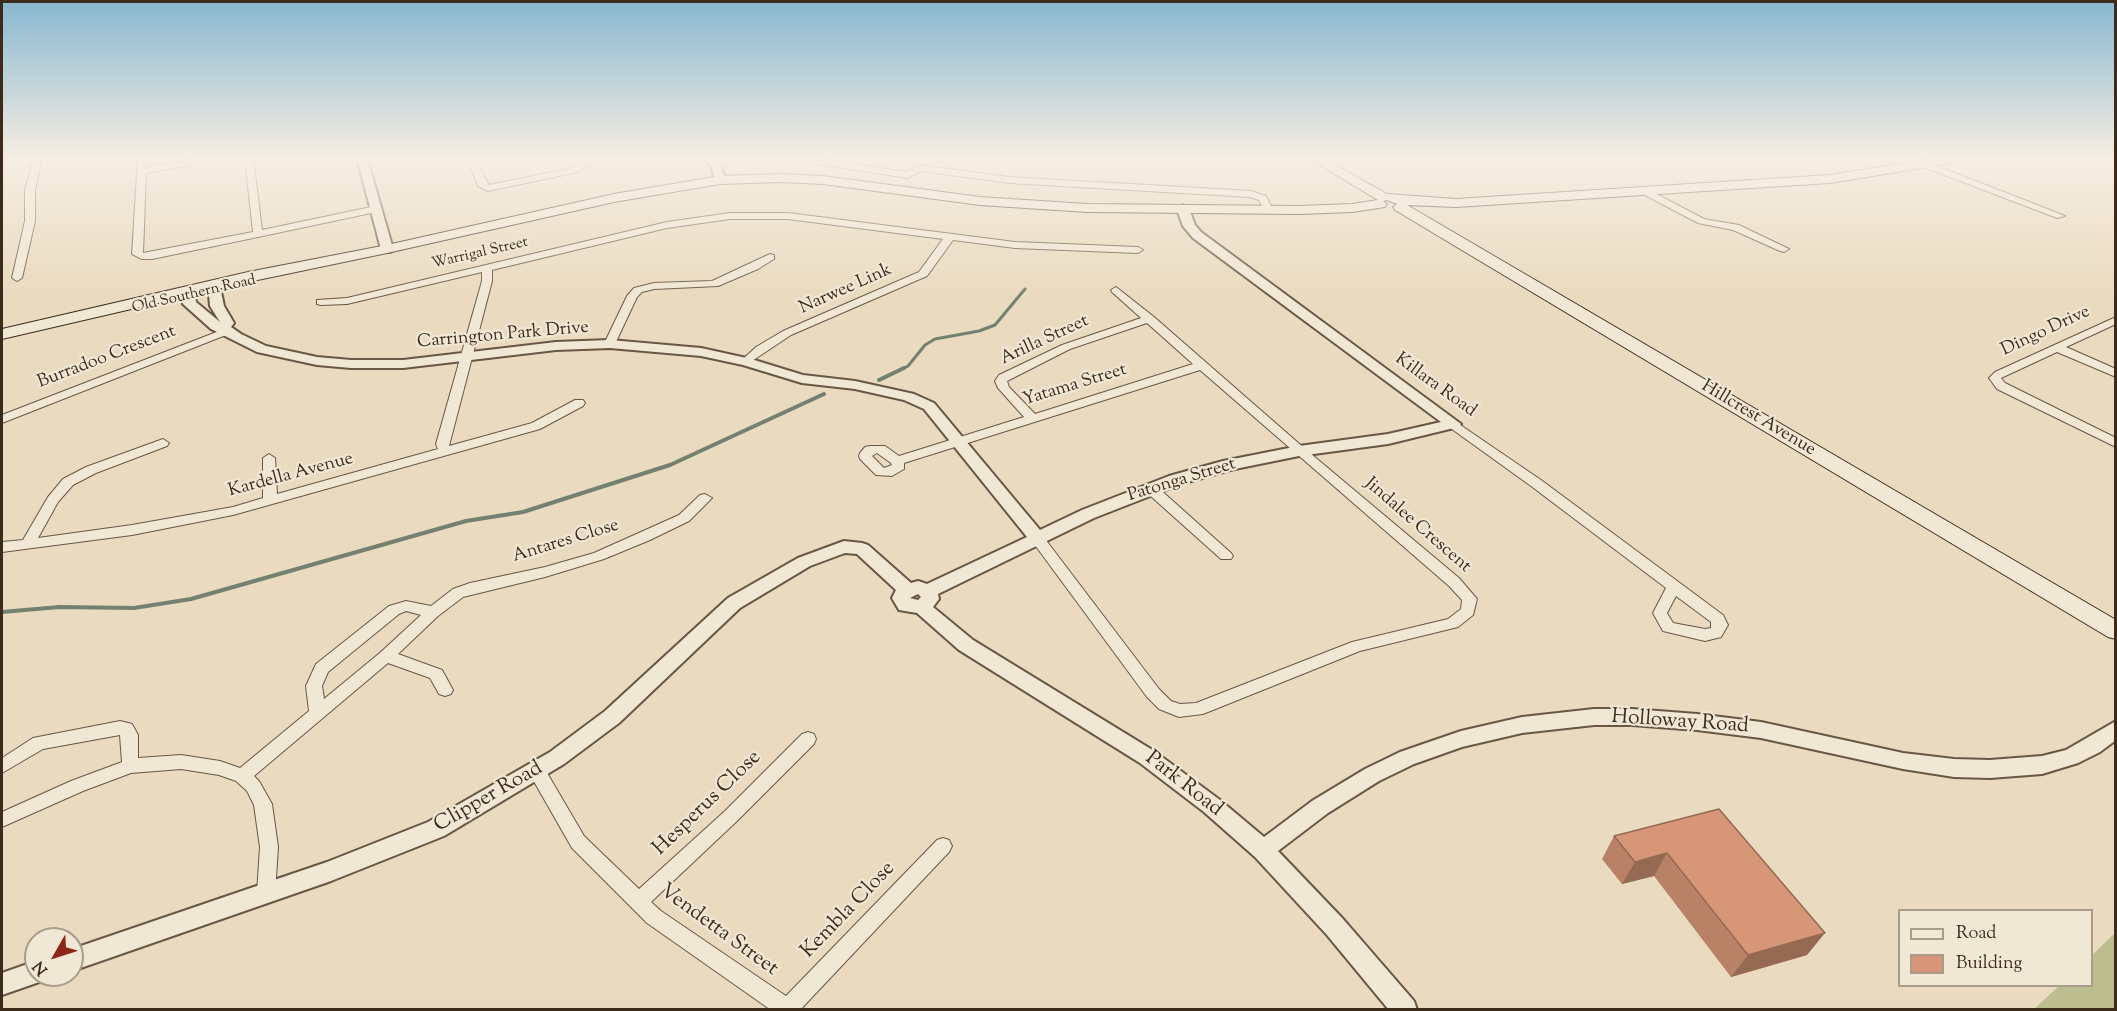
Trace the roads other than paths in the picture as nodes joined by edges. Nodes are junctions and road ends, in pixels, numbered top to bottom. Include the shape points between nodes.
1 (30, 205) edge
2 (140, 205) edge
3 (255, 205) edge
4 (374, 205) edge
5 (583, 205) edge
6 (1038, 205) edge
7 (1266, 205) edge
8 (1364, 205) edge
9 (1403, 205) edge
10 (1671, 205) edge
11 (2032, 205) edge
12 (375, 209) junction
13 (1183, 209) junction
14 (1268, 210) junction
15 (2060, 216) dead end
16 (258, 234) junction
17 (949, 238) junction
18 (387, 249) junction
19 (1784, 249) dead end
20 (1120, 250) junction
21 (1138, 250) dead end
22 (770, 257) dead end
23 (1122, 261) dead end
24 (487, 268) junction
25 (17, 278) dead end
26 (215, 290) junction
27 (1116, 290) dead end
28 (192, 292) junction
29 (321, 302) dead end
30 (1150, 319) junction
31 (2115, 320) edge
32 (225, 329) junction
33 (2, 334) edge
34 (2, 339) edge
35 (610, 344) junction
36 (2058, 348) junction
37 (466, 357) junction
38 (746, 362) junction
39 (1203, 365) junction
40 (2115, 374) edge
41 (579, 403) dead end
42 (1032, 418) junction
43 (2, 419) edge
44 (1453, 424) junction
45 (958, 442) junction
46 (163, 443) dead end
47 (2115, 443) edge
48 (1299, 451) junction
49 (446, 452) junction
50 (269, 458) dead end
51 (897, 461) dead end
52 (1150, 488) junction
53 (705, 498) dead end
54 (270, 501) junction
55 (1037, 538) junction
56 (27, 544) junction
57 (2, 547) edge
58 (853, 547) joint
59 (1226, 556) dead end
60 (1674, 587) dead end
61 (925, 599) junction
62 (433, 612) junction
63 (2115, 631) edge
64 (386, 656) junction
65 (445, 690) dead end
66 (317, 711) junction
67 (2115, 729) edge
68 (808, 739) dead end
69 (5, 759) edge
70 (130, 766) junction
71 (537, 771) junction
72 (242, 776) junction
73 (2, 820) edge
74 (943, 846) dead end
75 (1263, 850) junction
76 (266, 893) junction
77 (639, 901) junction
78 (84, 956) edge
79 (24, 976) edge
80 (2, 984) edge
81 (789, 1009) edge
82 (1405, 1010) edge

1 - 25 street
2 - 16 street via 138,256
3 - 16 street
4 - 12 street
5 - 18 main road, Old Southern Road
6 - 13 main road, Old Southern Road
7 - 14 street
8 - 14 main road, Old Southern Road
9 - 63 main road, Hillcrest Avenue
10 - 19 street via 1701,221 1736,227
11 - 15 street
12 - 16 street
12 - 18 street
13 - 14 main road, Old Southern Road
13 - 44 street, Killara Road via 1197,235
17 - 20 street, Warrigal Street
17 - 24 street, Warrigal Street via 788,216 730,216 667,225
17 - 38 street, Narwee Link via 923,274 787,333
18 - 26 main road, Old Southern Road
18 - 28 main road, Old Southern Road
20 - 21 street, Warrigal Street
20 - 23 street
22 - 35 street via 714,284 638,290
24 - 29 street, Warrigal Street via 343,305
24 - 37 street
26 - 28 main road, Old Southern Road
26 - 32 street via 217,306 228,323
27 - 30 street, Jindalee Crescent
28 - 32 street, Carrington Park Drive via 192,307 216,327
28 - 33 main road, Old Southern Road
28 - 34 main road, Old Southern Road
30 - 39 street, Jindalee Crescent
30 - 42 street, Arilla Street via 1080,341 1003,378 1004,388
31 - 36 street, Dingo Drive
32 - 37 street, Carrington Park Drive via 262,349 317,361 379,365
32 - 43 street, Burradoo Crescent
35 - 37 street, Carrington Park Drive
35 - 38 street, Carrington Park Drive via 682,350
36 - 40 street
36 - 47 street, Dingo Drive via 1995,378 2001,386
37 - 49 street via 442,444
38 - 45 street, Carrington Park Drive via 790,376 873,388 920,400
39 - 42 street, Yatama Street
39 - 48 street, Jindalee Crescent
41 - 49 street, Kardella Avenue via 536,426
42 - 45 street, Yatama Street
44 - 48 street, Patonga Street via 1388,439
44 - 60 street, Killara Road
45 - 51 street, Yatama Street
45 - 55 street, Carrington Park Drive
46 - 56 street via 68,482
48 - 52 street, Patonga Street via 1229,465
48 - 55 street, Jindalee Crescent via 1460,587 1470,599 1465,616 1453,624 1357,646 1197,709 1179,711 1165,705 1153,693
49 - 54 street, Kardella Avenue
50 - 54 street
52 - 55 street, Patonga Street
52 - 59 street
53 - 62 street, Antares Close via 684,518 645,537 598,556 458,593
54 - 56 street, Kardella Avenue via 185,521
55 - 61 street, Patonga Street
56 - 57 street, Kardella Avenue
58 - 61 street, Park Road via 868,553 907,590 902,598 905,605
58 - 71 street, Clipper Road via 804,561 746,594 612,717
61 - 75 street, Park Road via 966,645 1147,757
62 - 64 street, Antares Close
62 - 66 street via 406,606 394,610 322,668 314,686
64 - 65 street via 436,674
64 - 66 street, Antares Close
66 - 72 street, Antares Close
67 - 75 street, Holloway Road via 2071,757 2042,765 1990,770 1903,760 1761,730 1697,722 1594,717 1522,725 1461,739 1407,758 1320,807
68 - 77 street, Hesperus Close
69 - 70 street via 52,739 120,728 130,735
70 - 72 street via 181,762
70 - 73 street
71 - 76 street, Clipper Road via 436,829
71 - 77 street, Vendetta Street via 578,842
72 - 76 street via 263,804 269,847
74 - 81 street, Kembla Close
75 - 82 street, Park Road
76 - 78 street, Clipper Road
77 - 81 street, Vendetta Street via 654,917
79 - 80 street

